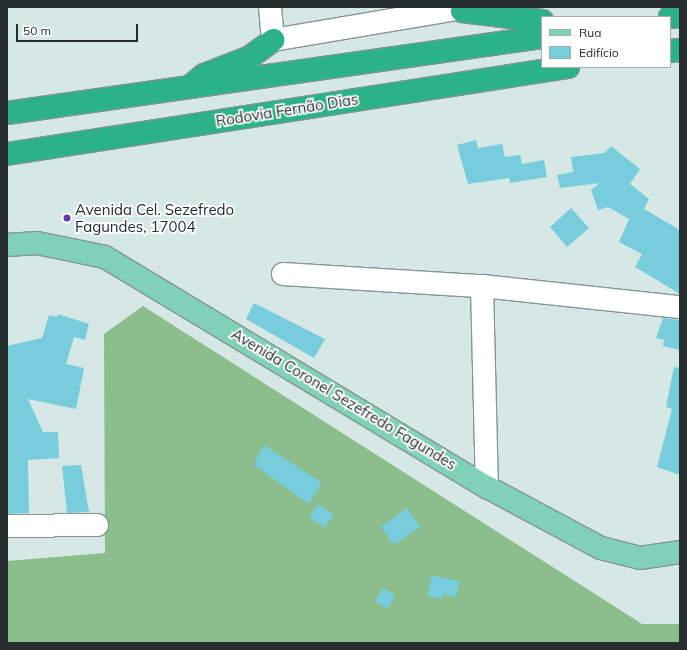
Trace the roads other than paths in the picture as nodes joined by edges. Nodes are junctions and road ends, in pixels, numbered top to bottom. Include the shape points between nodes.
1 (270, 7) edge
2 (464, 8) edge
3 (541, 21) edge
4 (541, 37) edge
5 (273, 40) junction
6 (562, 68) edge
7 (186, 90) junction
8 (7, 113) edge
9 (7, 154) edge
10 (7, 245) edge
11 (283, 274) dead end
12 (482, 286) junction
13 (680, 307) edge
14 (487, 487) junction
15 (97, 525) dead end
16 (7, 526) edge
17 (680, 552) edge

1 - 5 street
2 - 3 highway
2 - 5 street
4 - 7 highway
5 - 7 highway via 250,57 204,75
6 - 9 highway, Rodovia Fernão Dias
7 - 8 highway
10 - 14 main road, Avenida Coronel Sezefredo Fagundes via 37,243 81,250 129,268
11 - 12 street
12 - 13 street
12 - 14 street
14 - 17 main road, Avenida Coronel Sezefredo Fagundes via 601,548 640,558
15 - 16 street

